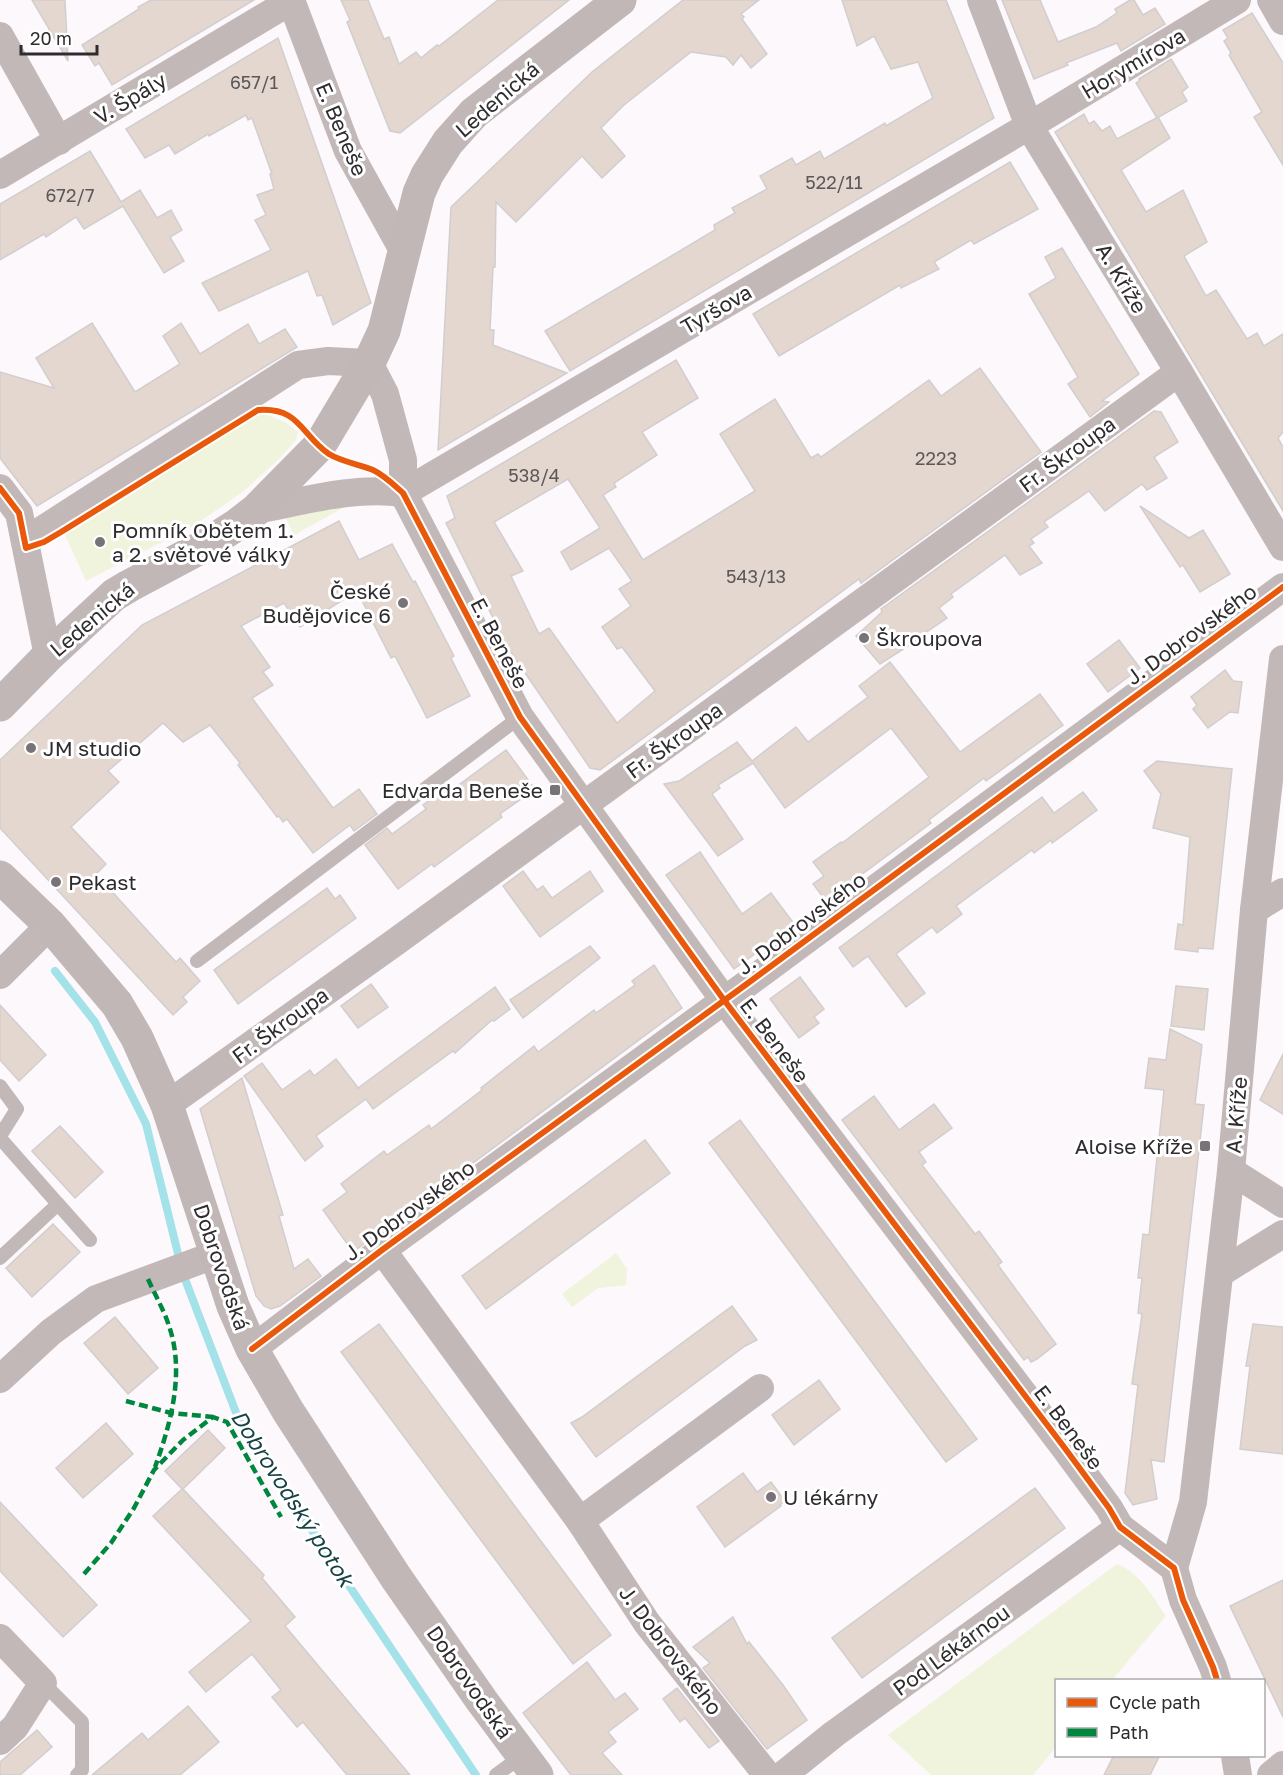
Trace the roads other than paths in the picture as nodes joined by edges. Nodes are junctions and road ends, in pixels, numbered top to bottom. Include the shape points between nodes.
1 (291, 0) edge
2 (620, 0) edge
3 (981, 0) edge
4 (1238, 0) edge
5 (1271, 0) edge
6 (1283, 21) edge
7 (0, 36) edge
8 (1029, 126) junction
9 (59, 141) junction
10 (0, 175) edge
11 (404, 252) junction
12 (369, 363) junction
13 (1179, 372) junction
14 (0, 488) edge
15 (403, 492) junction
16 (256, 510) junction
17 (25, 541) junction
18 (1283, 547) edge
19 (1283, 587) edge
20 (48, 656) junction
21 (1283, 659) edge
22 (0, 705) edge
23 (520, 717) junction
24 (583, 805) junction
25 (0, 877) edge
26 (1283, 892) edge
27 (1254, 910) junction
28 (50, 925) junction
29 (197, 961) dead end
30 (0, 975) edge
31 (724, 1000) junction
32 (0, 1086) edge
33 (167, 1105) junction
34 (0, 1137) edge
35 (1231, 1171) junction
36 (57, 1204) junction
37 (1283, 1204) edge
38 (1283, 1234) edge
39 (90, 1240) dead end
40 (382, 1250) junction
41 (0, 1258) edge
42 (206, 1258) junction
43 (1220, 1273) junction
44 (252, 1349) junction
45 (0, 1379) edge
46 (760, 1388) dead end
47 (580, 1521) junction
48 (1120, 1527) junction
49 (1174, 1568) junction
50 (0, 1638) edge
51 (1217, 1679) edge
52 (43, 1683) junction
53 (0, 1741) edge
54 (1235, 1757) edge
55 (530, 1765) edge
56 (1283, 1765) edge
57 (77, 1775) edge
58 (496, 1775) edge
59 (767, 1775) edge
60 (783, 1775) edge
61 (1238, 1775) edge
62 (1271, 1775) edge

1 - 9 street, V. Špály
1 - 11 street, E. Beneše via 348,151
2 - 11 main road, Ledenická via 461,127 427,175
3 - 8 street, A. Kříže
4 - 8 street, Horymírova
5 - 6 street
7 - 9 street
8 - 13 street, A. Kříže
8 - 15 street, Tyršova
9 - 10 street, V. Špály
11 - 12 main road, Ledenická via 391,309
12 - 15 street, E. Beneše via 385,394 400,449
12 - 16 main road, Ledenická via 320,446
12 - 17 street via 298,365
13 - 18 street, A. Kříže
13 - 24 street, Fr. Škroupa
14 - 17 street via 19,513
15 - 16 street, Ledenická via 381,489
15 - 23 street, E. Beneše
16 - 20 main road, Ledenická via 204,546 122,590
17 - 20 street
19 - 31 street, J. Dobrovského
20 - 22 main road, Ledenická
21 - 27 street, A. Kříže
23 - 24 street, E. Beneše
23 - 29 lane
24 - 31 street, E. Beneše
24 - 33 street, Fr. Škroupa
25 - 28 main road, Dobrovodská
26 - 27 street
27 - 35 street, A. Kříže
28 - 30 street
28 - 33 main road, Dobrovodská via 117,1004
31 - 40 street, J. Dobrovského
31 - 48 street, E. Beneše via 1064,1447
32 - 34 lane via 17,1109
33 - 42 main road, Dobrovodská
34 - 36 lane
35 - 37 street
35 - 43 street, A. Kříže
36 - 39 lane
36 - 41 lane
38 - 43 street
40 - 44 street, J. Dobrovského
40 - 47 street, J. Dobrovského
42 - 44 main road, Dobrovodská
42 - 45 street via 96,1299 51,1332
43 - 49 street, A. Kříže via 1193,1502
44 - 55 main road, Dobrovodská via 397,1579
46 - 47 street
47 - 59 street, J. Dobrovského via 647,1623
48 - 49 street, E. Beneše
48 - 60 street, Pod Lékárnou
49 - 51 street via 1183,1600
50 - 52 street
52 - 53 street via 15,1728
52 - 57 lane via 82,1722 82,1770
54 - 61 street
55 - 58 lane
56 - 62 street

